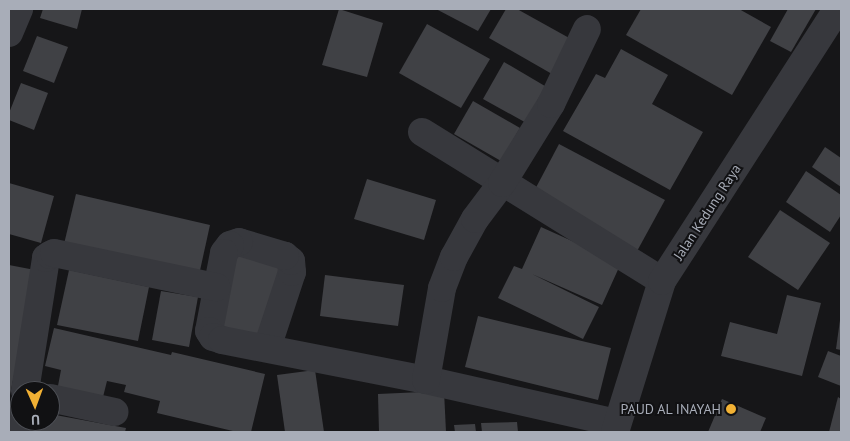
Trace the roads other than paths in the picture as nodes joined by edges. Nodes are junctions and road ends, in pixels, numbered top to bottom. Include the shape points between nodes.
1 (837, 9) edge
2 (587, 29) dead end
3 (422, 132) dead end
4 (502, 183) junction
5 (662, 281) junction
6 (216, 287) junction
7 (267, 348) junction
8 (426, 380) junction
9 (27, 381) edge
10 (60, 400) edge
11 (115, 412) dead end
12 (616, 427) edge

1 - 5 street, Jalan Kedung Raya
2 - 4 street via 551,104
3 - 4 street
4 - 5 street
4 - 8 street via 475,219 454,257 442,288
5 - 12 street, Jalan Kedung Raya
6 - 7 street via 209,331 213,337
6 - 7 street via 224,253 230,245 239,242 285,256 291,261 292,272
6 - 9 street via 54,253 46,258
7 - 8 street
8 - 12 street
10 - 11 street

